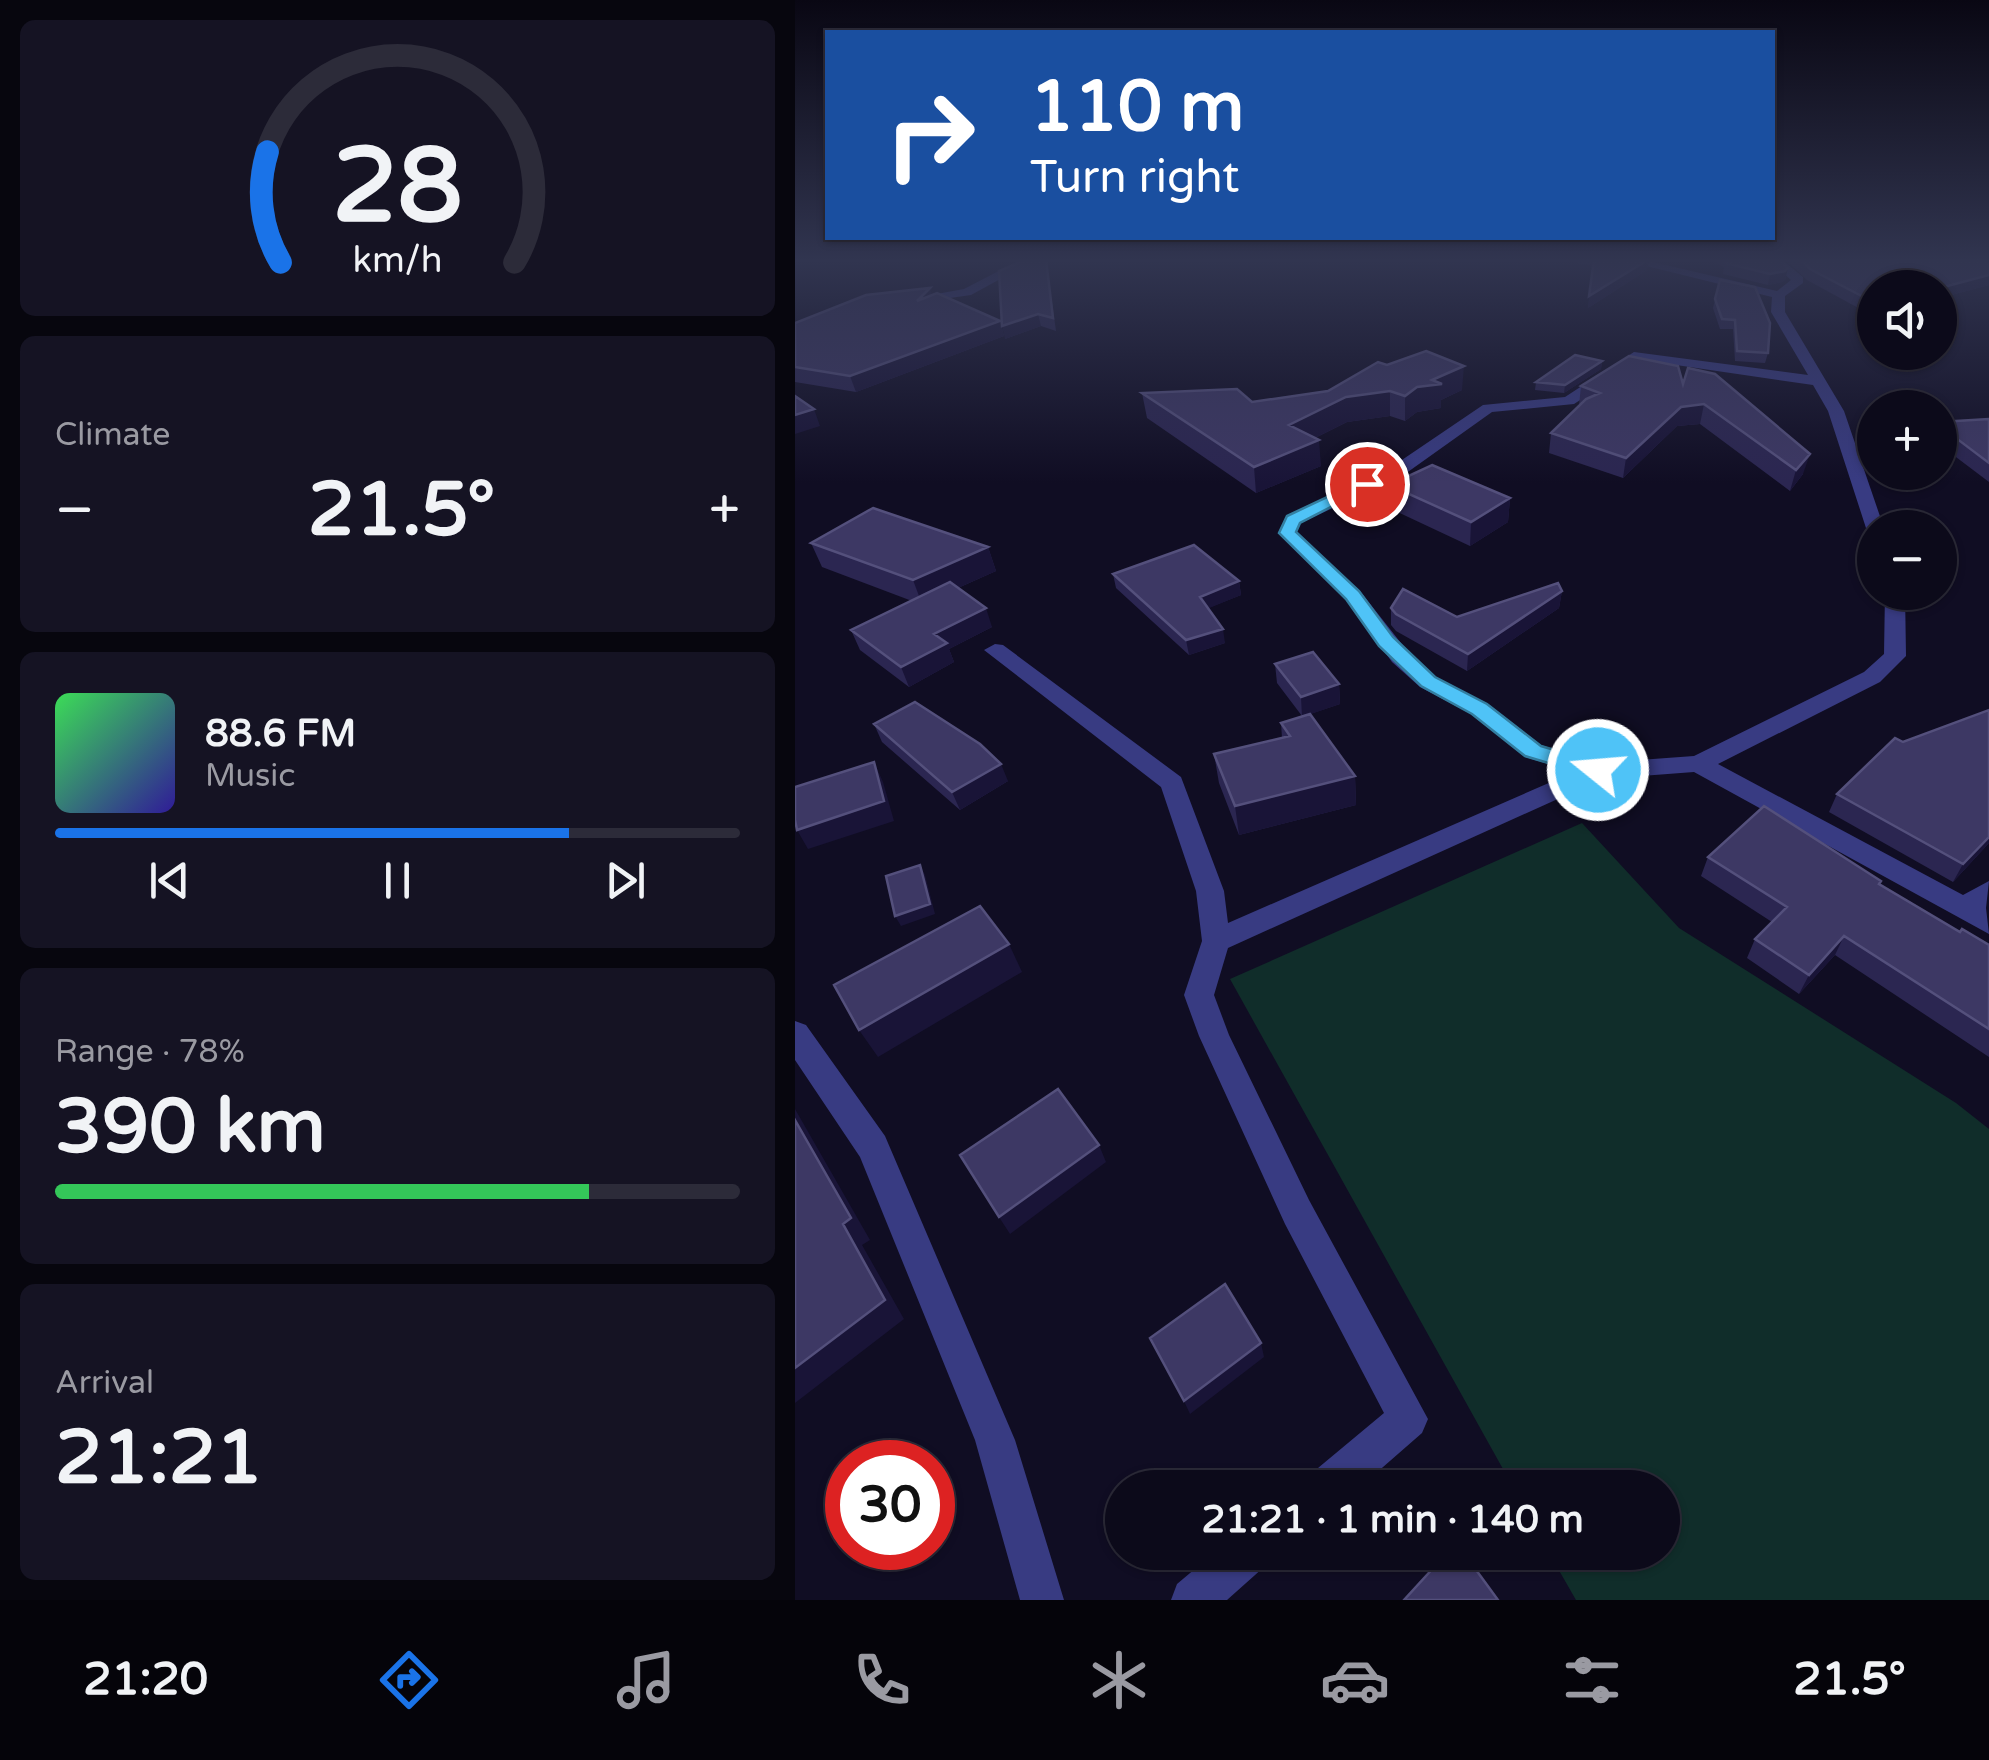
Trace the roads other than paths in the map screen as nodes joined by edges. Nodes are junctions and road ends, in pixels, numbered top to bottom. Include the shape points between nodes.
1 (1789, 334) edge
2 (1816, 381) junction
3 (1869, 510) edge
4 (1895, 610) edge
5 (995, 650) dead end
6 (1698, 764) junction
7 (1598, 770) junction
8 (1989, 890) edge
9 (1964, 909) junction
10 (1989, 924) edge
11 (1217, 941) junction
12 (795, 1034) edge
13 (1348, 1470) edge
14 (1228, 1570) edge
15 (1042, 1600) edge
16 (1193, 1600) edge

1 - 2 street
2 - 3 street via 1836,411
2 - 7 street via 1639,355 1569,400 1489,408 1399,470 1293,520 1287,533 1294,542 1353,595 1428,682 1479,709 1533,751
4 - 6 street via 1895,656 1872,677
5 - 11 street via 1172,783 1210,892
6 - 7 street
6 - 9 street
7 - 11 street
8 - 9 street
9 - 10 street
11 - 13 street via 1199,995 1214,1036 1297,1212 1408,1419
12 - 15 street via 873,1147 995,1440
14 - 16 street

